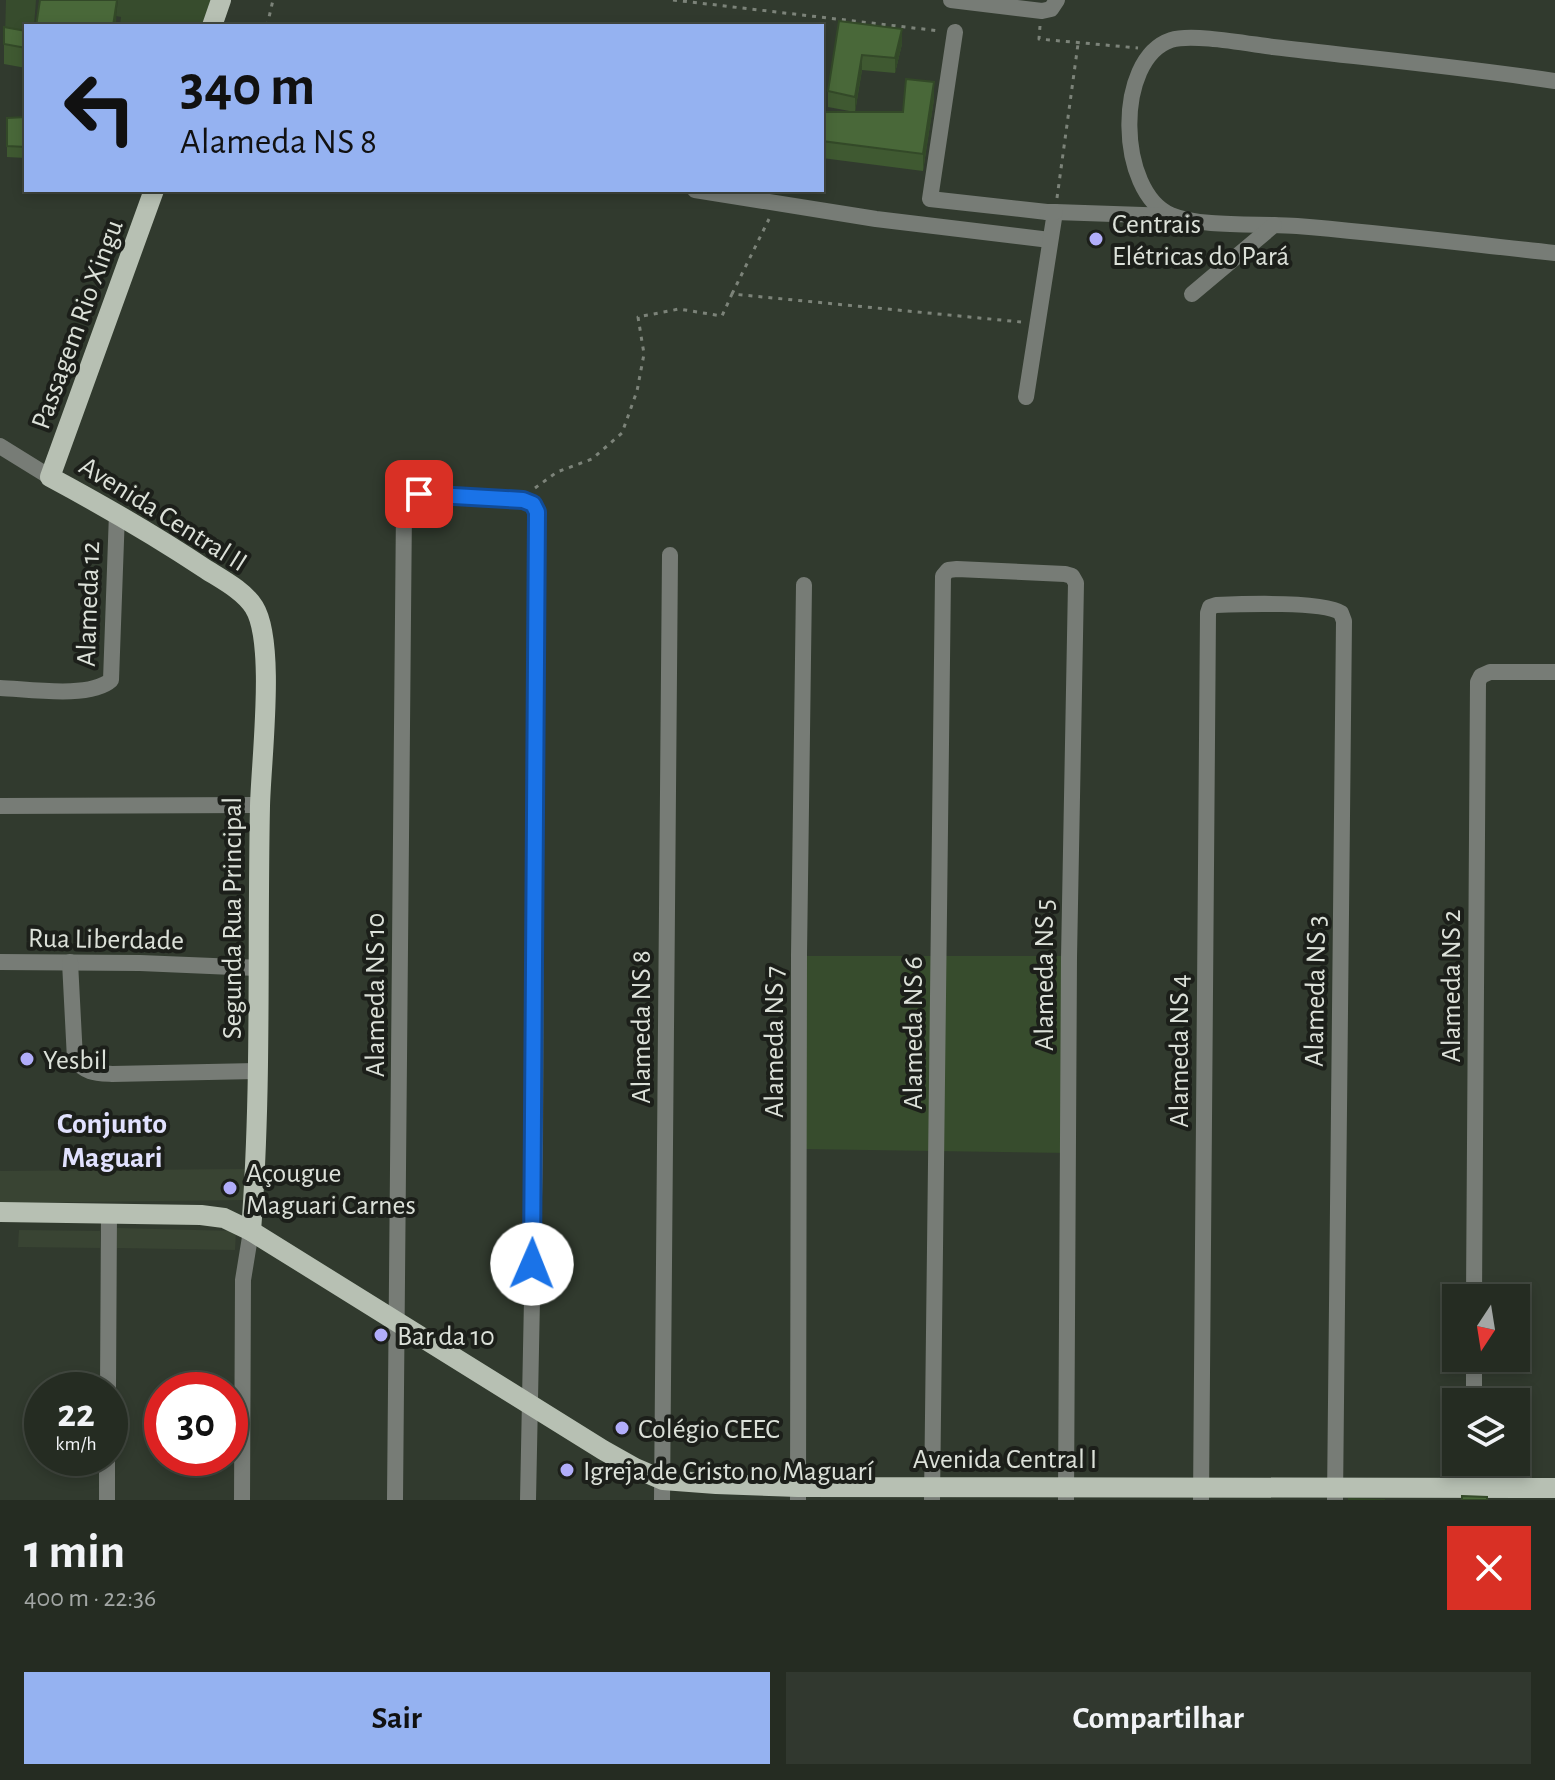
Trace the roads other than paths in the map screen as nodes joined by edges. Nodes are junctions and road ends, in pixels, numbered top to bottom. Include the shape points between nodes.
1 (221, 0) edge
2 (951, 0) edge
3 (1057, 0) edge
4 (213, 24) edge
5 (955, 32) road end
6 (1555, 81) edge
7 (153, 192) edge
8 (707, 192) edge
9 (1053, 209) junction
10 (1173, 216) junction
11 (1274, 225) junction
12 (1050, 240) junction
13 (1555, 253) edge
14 (1192, 294) dead end
15 (1026, 397) dead end
16 (0, 446) edge
17 (50, 477) junction
18 (117, 513) junction
19 (670, 555) dead end
20 (948, 570) joint
21 (804, 585) dead end
22 (1213, 606) joint
23 (255, 607) joint
24 (1555, 672) edge
25 (0, 688) edge
26 (260, 805) junction
27 (0, 806) edge
28 (0, 962) edge
29 (70, 962) junction
30 (259, 968) junction
31 (258, 1071) junction
32 (0, 1212) edge
33 (109, 1213) junction
34 (251, 1231) junction
35 (1474, 1284) edge
36 (397, 1321) junction
37 (108, 1372) edge
38 (529, 1403) junction
39 (107, 1476) edge
40 (1473, 1476) edge
41 (1473, 1487) junction
42 (1555, 1488) edge
43 (662, 1490) edge
44 (798, 1493) edge
45 (932, 1493) edge
46 (1066, 1493) edge
47 (1201, 1493) edge
48 (1335, 1493) edge
49 (1496, 1494) edge
50 (107, 1500) edge
51 (242, 1500) edge
52 (395, 1500) edge
53 (528, 1500) edge

1 - 4 main road
2 - 3 street via 1042,11
5 - 9 street via 930,199
6 - 10 street via 1173,39 1141,71 1129,132 1131,156 1145,192
7 - 17 main road, Passagem Rio Xingu
8 - 12 street
9 - 10 street
9 - 12 street
10 - 11 street
11 - 13 street
11 - 14 street
12 - 15 street
16 - 17 street, Avenida Central II
17 - 18 main road, Avenida Central II
18 - 23 main road, Avenida Central II
18 - 25 street, Alameda 12 via 111,680 75,690
19 - 43 street, Alameda NS 8
20 - 45 street, Alameda NS 6 via 943,576
20 - 46 street, Alameda NS 5 via 1065,574 1076,583
21 - 44 street, Alameda NS 7
22 - 47 street, Alameda NS 4 via 1208,613
22 - 48 street, Alameda NS 3 via 1330,607 1344,621
23 - 26 main road, Segunda Rua Principal via 266,650
24 - 35 street, Alameda NS 2 via 1490,672 1478,682
26 - 27 street
26 - 30 main road, Segunda Rua Principal
28 - 29 street, Rua Liberdade
29 - 30 street, Rua Liberdade
29 - 31 street via 75,1059 82,1069 112,1074
30 - 31 main road, Segunda Rua Principal
31 - 34 main road, Segunda Rua Principal
32 - 33 main road, Avenida Central I
33 - 34 main road, Avenida Central I via 212,1215
33 - 37 street
34 - 36 main road, Avenida Central I
34 - 51 street via 243,1280
36 - 38 main road, Avenida Central I
36 - 38 street, Alameda NS 10 via 404,507 413,495 519,500 530,502 537,512
36 - 52 street, Alameda NS 10
38 - 43 main road, Avenida Central I
38 - 53 street
39 - 50 street
40 - 41 street
41 - 48 main road, Avenida Central I
41 - 49 main road, Avenida Central I
42 - 49 main road, Avenida Central I
43 - 44 main road, Avenida Central I
44 - 45 main road, Avenida Central I
45 - 46 main road, Avenida Central I
46 - 47 main road, Avenida Central I
47 - 48 main road, Avenida Central I

